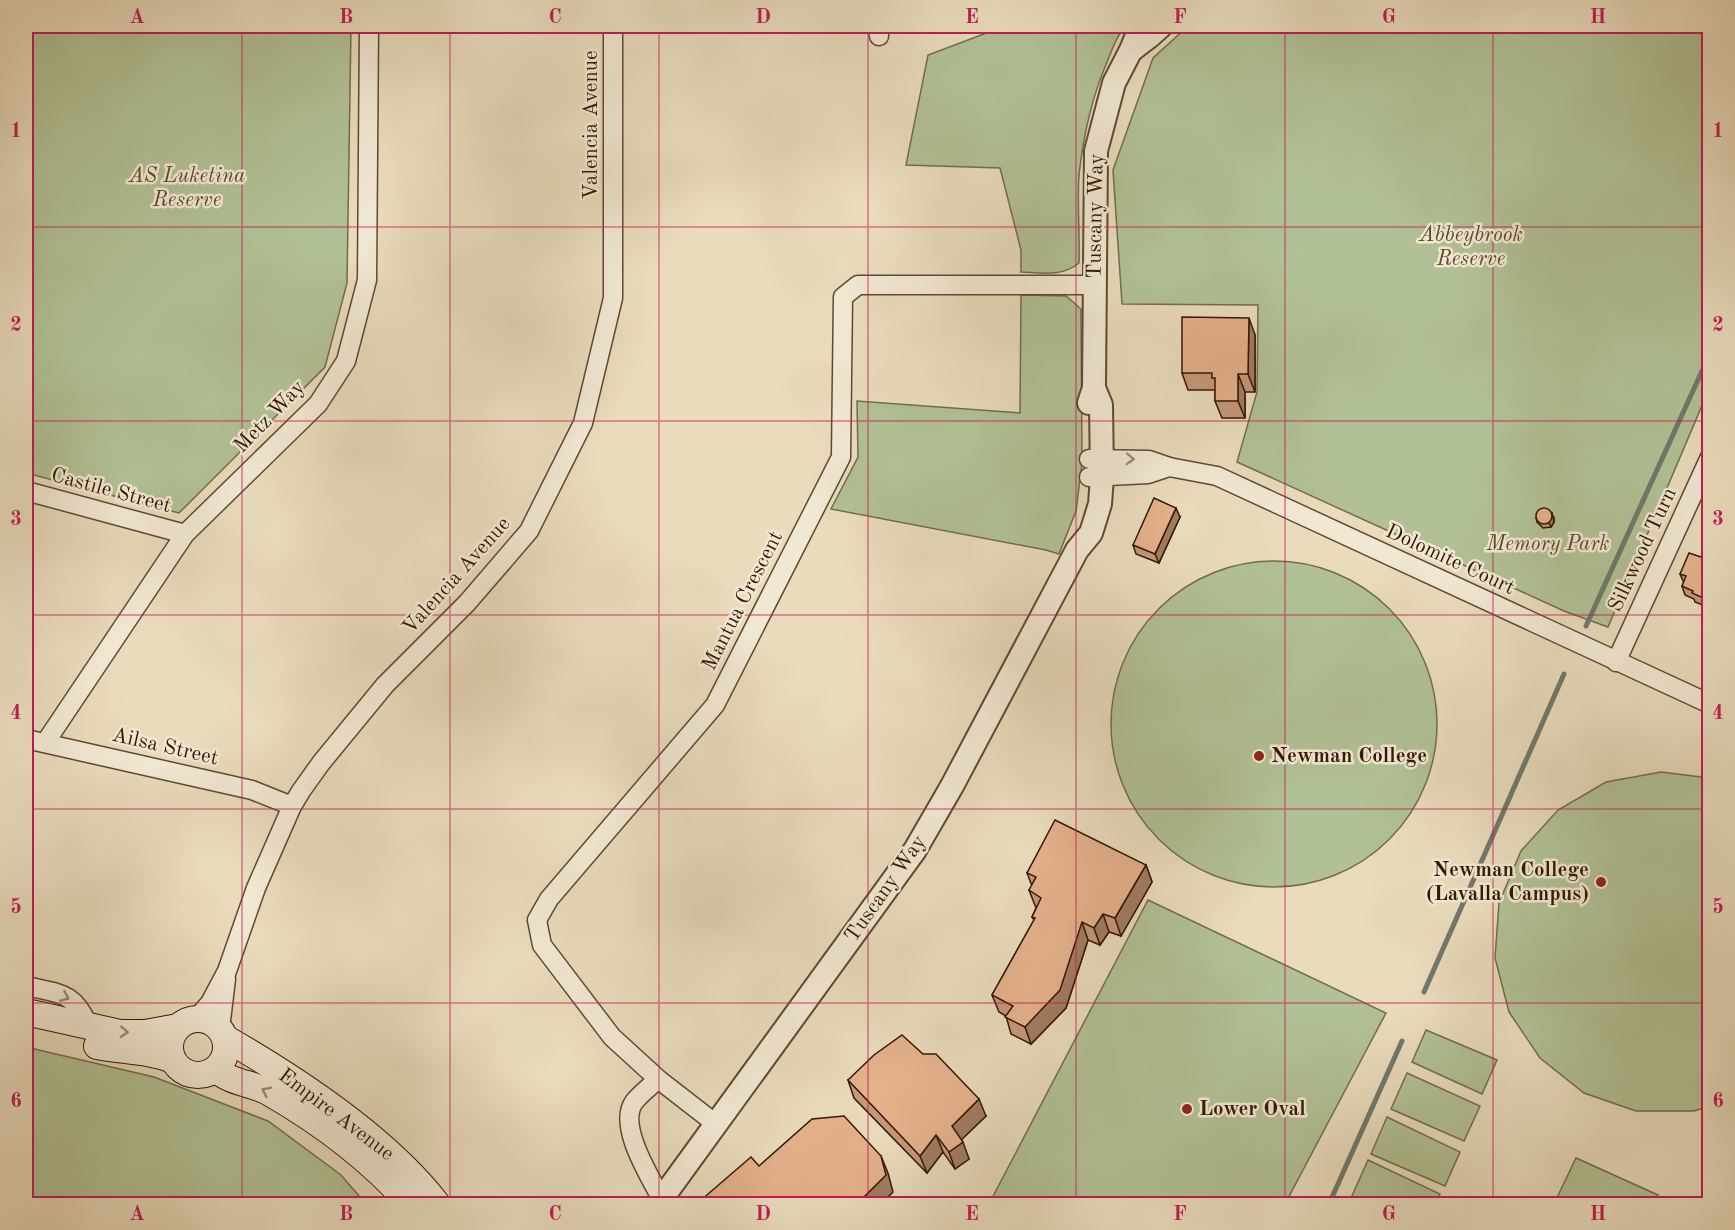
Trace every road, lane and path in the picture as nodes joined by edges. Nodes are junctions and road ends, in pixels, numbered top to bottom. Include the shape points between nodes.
1 (369, 26) edge
2 (613, 26) edge
3 (1142, 26) edge
4 (1161, 26) edge
5 (1131, 50) junction
6 (1095, 285) junction
7 (1710, 457) edge
8 (1095, 468) junction
9 (1704, 484) edge
10 (26, 491) edge
11 (184, 534) junction
12 (1616, 662) junction
13 (1710, 704) edge
14 (26, 738) edge
15 (45, 743) junction
16 (292, 806) junction
17 (227, 971) junction
18 (26, 986) edge
19 (26, 1012) edge
20 (187, 1023) junction
21 (89, 1027) junction
22 (26, 1029) edge
23 (223, 1034) junction
24 (173, 1060) junction
25 (216, 1069) junction
26 (658, 1079) junction
27 (716, 1124) junction
28 (660, 1202) edge
29 (410, 1204) edge
30 (436, 1204) edge

1 - 11 street, Metz Way via 367,280 346,361 318,404
2 - 16 street, Valencia Avenue via 613,298 583,423 529,531 467,603 385,686 321,763
3 - 5 street, Tuscany Way
4 - 5 street, Tuscany Way
5 - 6 street, Tuscany Way via 1114,83 1096,151
6 - 8 street, Tuscany Way via 1094,388 1101,405
6 - 26 street, Mantua Crescent via 858,285 843,297 841,457 715,705 549,899 537,920 542,945 605,1028
7 - 9 street, Silkwood Turn
8 - 12 street, Dolomite Court via 1149,460 1217,476
8 - 27 street, Tuscany Way via 1100,504 1091,533 1077,550 942,805 915,850
9 - 12 street, Silkwood Turn
10 - 11 street, Castile Street
11 - 15 street, Metz Way
12 - 13 street, Dolomite Court
14 - 15 street, Ailsa Street
15 - 16 street, Ailsa Street via 252,790
16 - 17 street, Valencia Avenue via 256,888
17 - 20 street, Valencia Avenue via 210,1003
17 - 23 street, Valencia Avenue
18 -> 21 street via 69,997 82,1011
19 - 21 main road
21 -> 20 main road via 145,1033
20 - 23 main road via 205,1020
20 - 24 main road via 172,1037
22 - 24 main road
23 - 25 main road via 225,1055
23 - 30 main road, Empire Avenue via 357,1126 399,1162
24 - 25 main road via 192,1075
29 -> 25 main road, Empire Avenue via 388,1179 300,1111 263,1089 223,1076
26 - 27 street, Mantua Crescent
26 - 28 street via 633,1104 629,1126
27 - 28 street, Tuscany Way

